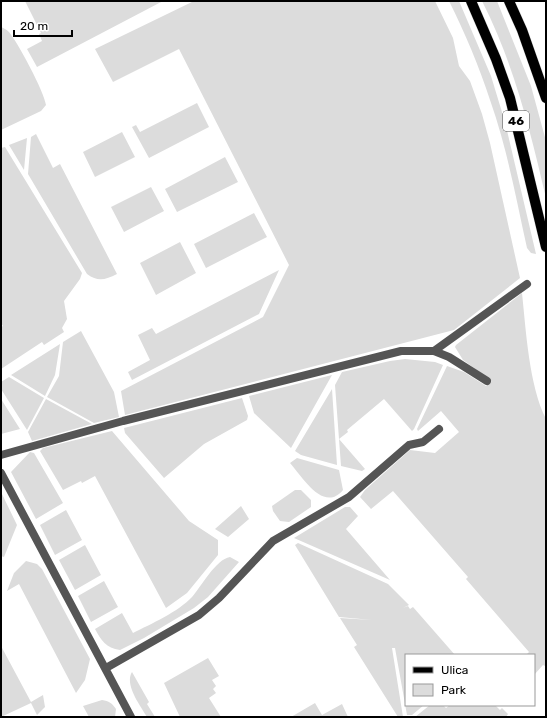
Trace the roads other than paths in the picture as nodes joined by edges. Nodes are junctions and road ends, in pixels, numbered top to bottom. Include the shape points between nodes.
1 (471, 1) edge
2 (509, 1) edge
3 (546, 98) edge
4 (546, 247) edge
5 (528, 284) dead end
6 (434, 351) junction
7 (487, 382) dead end
8 (439, 429) dead end
9 (1, 455) edge
10 (1, 472) edge
11 (106, 668) junction
12 (130, 717) edge

1 - 4 main road, 46 via 510,98
2 - 3 main road
5 - 6 street
6 - 7 street via 449,357
6 - 9 street via 402,351 341,365
8 - 11 street via 423,442 409,445 349,497 273,541 219,598 199,615
10 - 11 street
11 - 12 street

